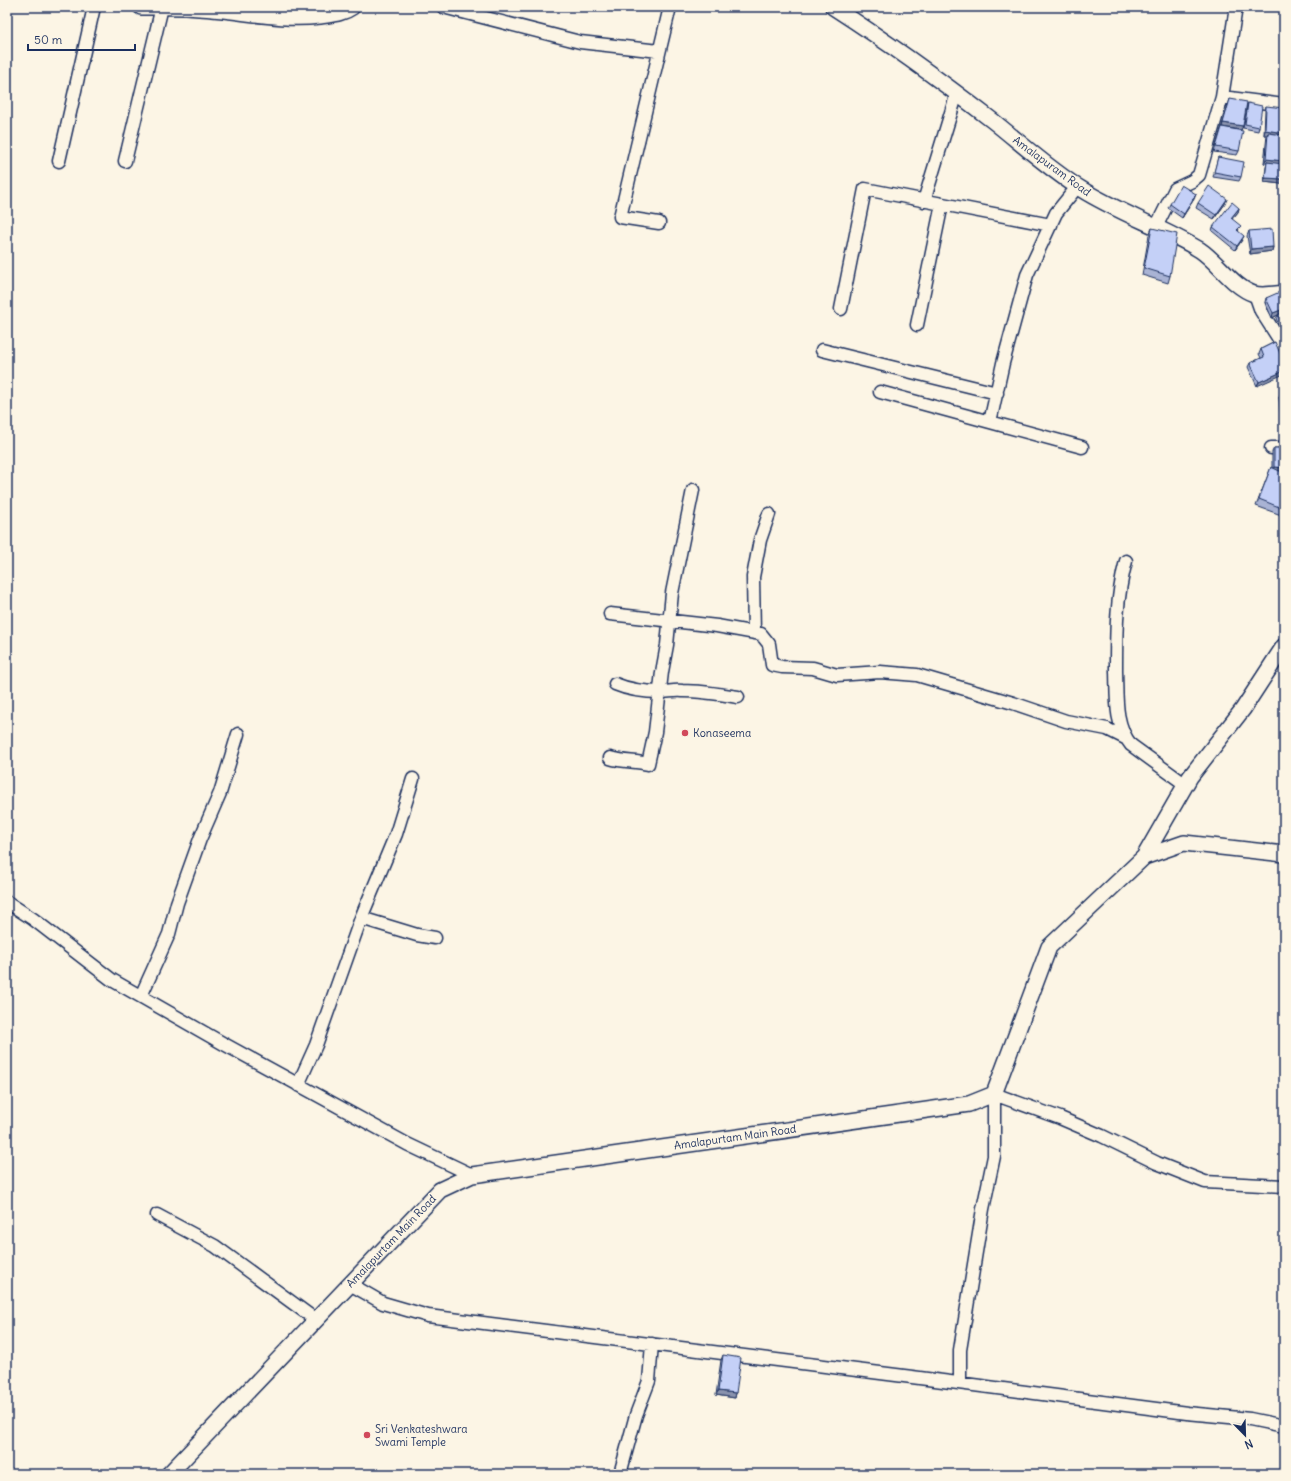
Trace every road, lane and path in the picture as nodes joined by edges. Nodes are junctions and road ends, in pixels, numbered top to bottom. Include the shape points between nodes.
1 (94, 7) edge
2 (141, 7) edge
3 (162, 7) edge
4 (352, 7) edge
5 (443, 7) edge
6 (670, 7) edge
7 (833, 7) edge
8 (1236, 7) edge
9 (235, 10) edge
10 (314, 12) edge
11 (659, 51) junction
12 (957, 94) junction
13 (1222, 97) junction
14 (1284, 105) edge
15 (59, 161) dead end
16 (125, 161) dead end
17 (1077, 186) junction
18 (924, 201) junction
19 (942, 204) junction
20 (659, 223) dead end
21 (1051, 225) junction
22 (1156, 227) junction
23 (1284, 293) edge
24 (1255, 294) junction
25 (841, 309) dead end
26 (917, 325) dead end
27 (1284, 347) edge
28 (822, 350) dead end
29 (880, 392) dead end
30 (997, 393) junction
31 (990, 422) junction
32 (1082, 447) dead end
33 (1271, 448) dead end
34 (1284, 448) edge
35 (693, 490) dead end
36 (769, 514) dead end
37 (1126, 561) dead end
38 (610, 614) dead end
39 (670, 621) junction
40 (754, 633) junction
41 (1284, 646) edge
42 (615, 684) dead end
43 (660, 692) junction
44 (738, 697) dead end
45 (238, 734) dead end
46 (1125, 738) junction
47 (610, 758) dead end
48 (413, 779) dead end
49 (1186, 785) junction
50 (1284, 854) edge
51 (1144, 857) junction
52 (7, 902) edge
53 (361, 918) junction
54 (435, 938) dead end
55 (141, 996) junction
56 (298, 1085) junction
57 (994, 1094) junction
58 (472, 1175) junction
59 (1284, 1186) edge
60 (157, 1215) dead end
61 (350, 1284) junction
62 (316, 1320) junction
63 (652, 1344) junction
64 (960, 1383) junction
65 (1284, 1426) edge
66 (169, 1474) edge
67 (620, 1474) edge

1 - 15 street
2 - 3 street
3 - 9 street
3 - 16 street
4 - 10 street via 345,12
5 - 11 street via 580,42
6 - 11 street
7 - 12 street, Amalapuram Road via 898,49
8 - 13 street
9 - 10 street via 296,17
11 - 20 street via 620,217
12 - 17 street, Amalapuram Road
12 - 18 street
13 - 14 street
13 - 22 street via 1199,175 1175,189
17 - 21 street via 1056,213
17 - 22 street, Amalapuram Road
18 - 19 street
18 - 25 street via 865,189
19 - 21 street
19 - 26 street
21 - 30 street via 1027,275
22 - 24 street, Amalapuram Road via 1201,251 1242,287
23 - 24 street
24 - 27 street via 1261,311
28 - 30 street
29 - 31 street
30 - 31 street
31 - 32 street
33 - 34 street
35 - 39 street via 672,593
36 - 40 street via 760,540 753,578
37 - 46 street via 1117,605 1116,656 1116,702
38 - 39 street
39 - 40 street
39 - 43 street
40 - 46 street via 761,634 769,644 772,665 813,668 837,675 880,672 917,675 1066,721 1107,729
41 - 49 street via 1243,709
42 - 43 street via 628,689
43 - 44 street via 691,691
43 - 47 street via 648,764 621,762
45 - 55 street via 220,793 200,839 168,934
46 - 49 street via 1130,745
48 - 53 street via 396,834
49 - 51 street
50 - 51 street via 1184,843
51 - 57 street via 1049,947
52 - 55 street via 112,980
53 - 54 street
53 - 56 street via 319,1038
55 - 56 street
56 - 58 street via 407,1144
57 - 58 street, Amalapurtam Main Road via 969,1104
57 - 59 street via 1067,1121 1157,1163 1206,1182
57 - 64 street via 994,1156 960,1350
58 - 61 street, Amalapurtam Main Road via 440,1190
60 - 62 street via 215,1246
61 - 62 street, Amalapurtam Main Road
61 - 63 street via 383,1303 428,1316
62 - 66 street, Amalapurtam Main Road
63 - 64 street
63 - 67 street via 649,1381 636,1415
64 - 65 street via 1250,1419

